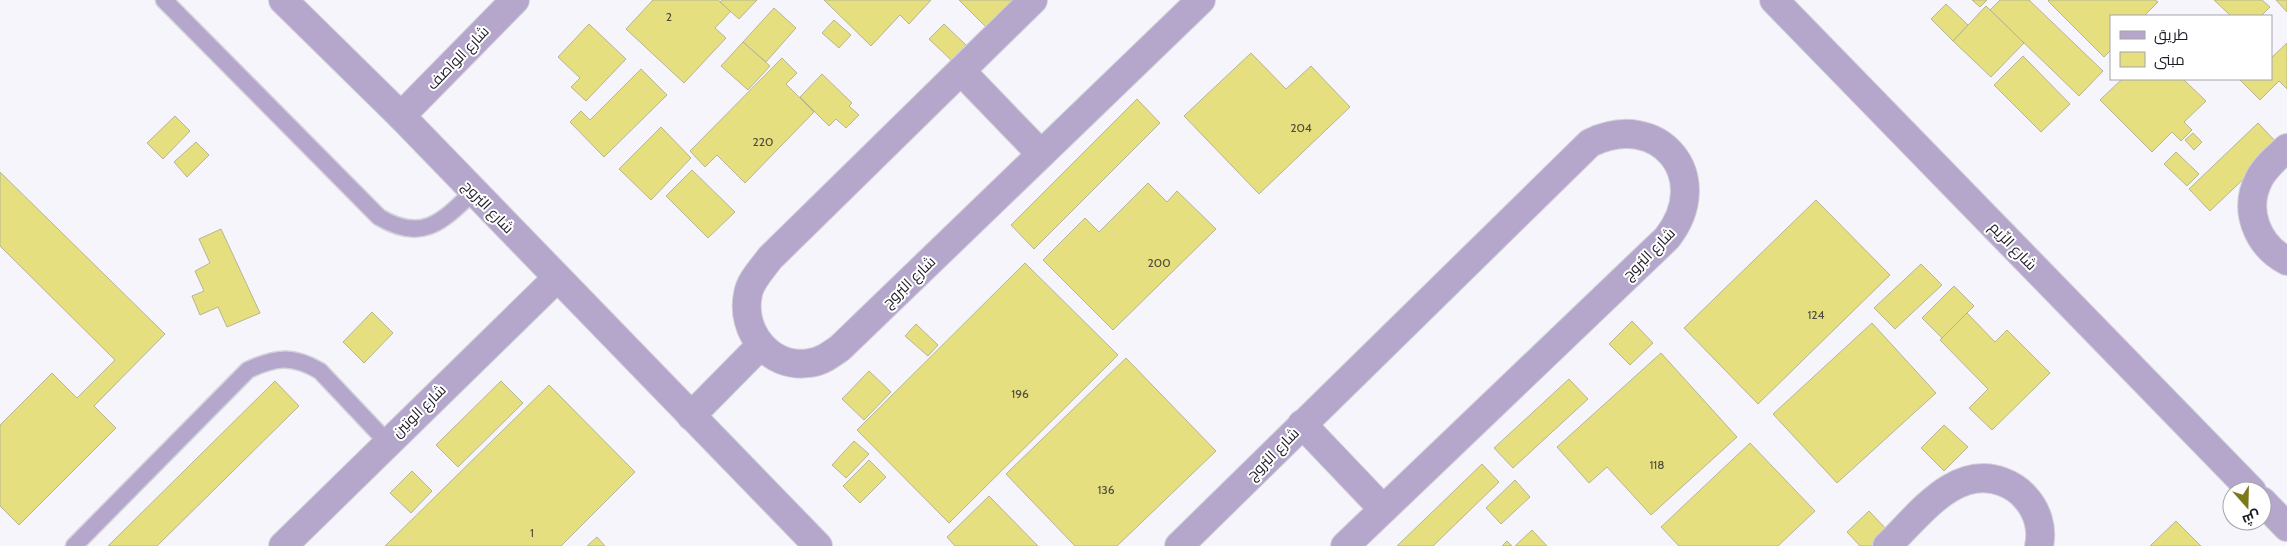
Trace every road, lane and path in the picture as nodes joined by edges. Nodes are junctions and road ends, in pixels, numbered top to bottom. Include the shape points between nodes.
1 (164, 0) edge
2 (283, 0) edge
3 (515, 0) edge
4 (1032, 0) edge
5 (1201, 0) edge
6 (1774, 0) edge
7 (961, 71) junction
8 (401, 116) junction
9 (2287, 148) edge
10 (1041, 154) junction
11 (473, 192) junction
12 (2287, 261) edge
13 (557, 278) junction
14 (760, 346) junction
15 (691, 416) junction
16 (1302, 424) junction
17 (388, 442) junction
18 (2242, 481) edge
19 (1383, 509) junction
20 (2272, 511) edge
21 (2287, 527) edge
22 (74, 546) edge
23 (283, 546) edge
24 (818, 546) edge
25 (1180, 546) edge
26 (1345, 546) edge
27 (1887, 546) edge
28 (2038, 546) edge

1 - 11 lane via 379,217 394,227 412,230 433,226
2 - 8 street, شارع البُروج
3 - 8 street, شارع الواصف
4 - 7 street
5 - 10 street, شارع البُروج
6 - 18 street, شارع الرِّيم
7 - 10 street
7 - 14 street via 770,258 757,275 748,292 746,311 750,330
8 - 11 street, شارع البُروج
9 - 12 street via 2259,179 2253,195 2252,212 2264,243
10 - 14 street, شارع البُروج via 826,358 809,363 791,363
11 - 13 street, شارع البُروج
13 - 15 street, شارع البُروج
13 - 17 street, شارع الوتين
14 - 15 street
15 - 24 street, شارع البُروج
16 - 19 street, شارع البُروج
16 - 19 street, شارع البُروج via 1590,143 1604,135 1620,132 1653,139 1667,149 1684,177 1684,210 1678,225
16 - 25 street, شارع البُروج
17 - 22 lane via 320,371 307,363 288,359 269,361 248,370
17 - 23 street, شارع الوتين
19 - 26 street, شارع البُروج
20 - 21 street
27 - 28 street via 1949,487 1980,477 1996,479 2023,495 2039,523

